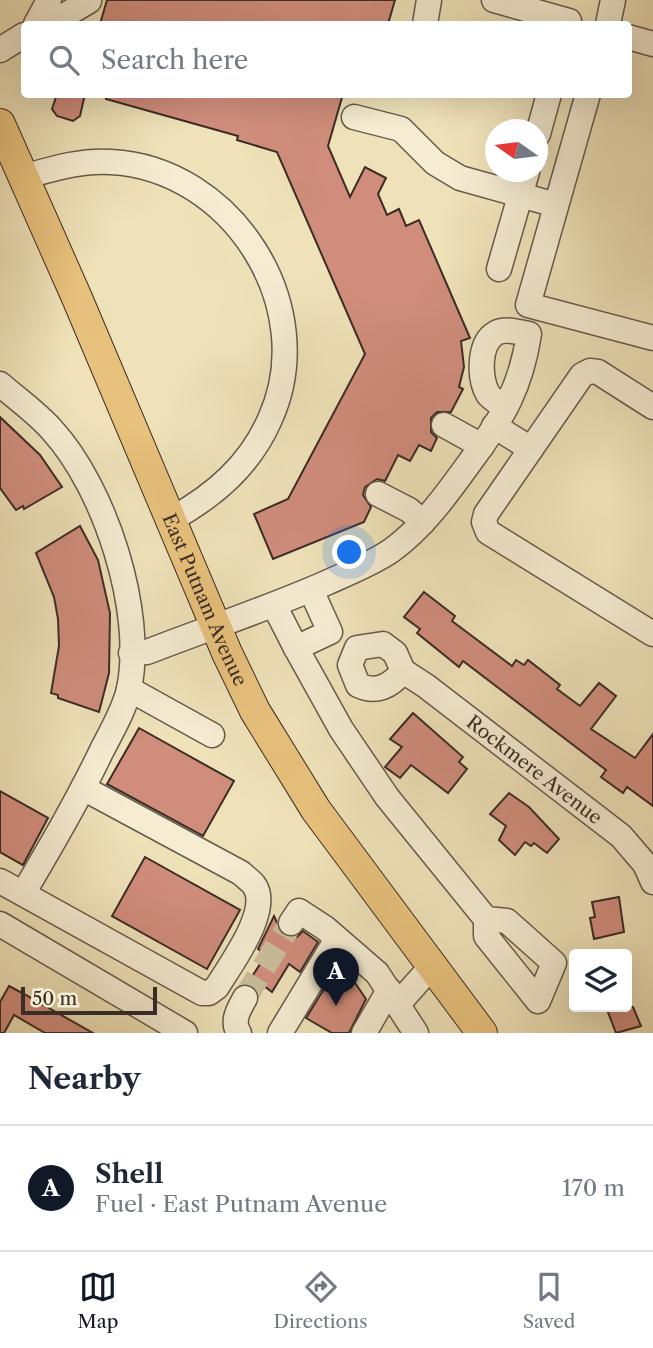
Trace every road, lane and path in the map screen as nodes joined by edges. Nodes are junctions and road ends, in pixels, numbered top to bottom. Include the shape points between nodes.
1 (49, 0) edge
2 (429, 0) edge
3 (494, 0) edge
4 (613, 0) edge
5 (94, 2) edge
6 (38, 21) edge
7 (56, 21) edge
8 (426, 21) edge
9 (566, 21) edge
10 (609, 21) edge
11 (21, 37) edge
12 (632, 38) edge
13 (653, 44) edge
14 (0, 50) edge
15 (548, 98) edge
16 (587, 98) edge
17 (354, 117) dead end
18 (542, 119) edge
19 (0, 124) edge
20 (23, 177) junction
21 (524, 182) edge
22 (520, 195) junction
23 (556, 205) junction
24 (499, 269) dead end
25 (653, 338) edge
26 (0, 384) edge
27 (653, 407) edge
28 (444, 425) dead end
29 (494, 426) junction
30 (531, 449) junction
31 (378, 494) dead end
32 (172, 519) junction
33 (423, 522) junction
34 (311, 590) junction
35 (274, 605) junction
36 (215, 626) junction
37 (653, 634) edge
38 (296, 648) junction
39 (131, 653) junction
40 (402, 671) dead end
41 (129, 689) junction
42 (212, 735) dead end
43 (83, 788) junction
44 (0, 881) edge
45 (653, 882) edge
46 (24, 892) junction
47 (295, 917) dead end
48 (486, 919) dead end
49 (0, 924) edge
50 (337, 939) junction
51 (431, 967) junction
52 (393, 997) junction
53 (245, 998) tunnel mouth
54 (185, 1033) edge
55 (239, 1033) edge
56 (280, 1033) edge
57 (364, 1033) edge
58 (416, 1033) edge
59 (482, 1033) edge

1 - 6 street
2 - 8 street
3 - 9 street
4 - 10 street
5 - 7 street
11 - 14 street
12 - 13 street
15 - 18 street
16 - 23 street
17 - 22 street via 401,129 447,172
19 - 20 main road, East Putnam Avenue
20 - 32 main road, East Putnam Avenue
20 - 32 street via 87,162 137,165 167,174 225,212 256,250 275,292 284,352 279,395 271,416 251,454 223,485
21 - 22 street
22 - 23 street
22 - 24 street
23 - 25 street via 528,305
26 - 39 street via 52,430 89,484 120,563
27 - 30 street via 590,371 582,375
28 - 29 street
29 - 30 street
29 - 33 street
30 - 37 street via 486,514 488,532
31 - 33 street via 409,509
32 - 36 main road, East Putnam Avenue
33 - 34 street via 391,551
34 - 35 street
34 - 38 street via 330,632
35 - 36 street
35 - 38 street
36 - 39 street via 147,652
36 - 51 main road, East Putnam Avenue via 292,775
38 - 48 street via 341,729 387,797
39 - 41 street
40 - 45 street, Rockmere Avenue via 621,836 645,864
41 - 42 street
41 - 43 street
43 - 46 street
43 - 46 street via 242,873 256,886 255,923 217,987 202,993
44 - 46 street
47 - 50 street
49 - 54 street
50 - 52 street via 377,973
50 - 56 street
51 - 52 street
51 - 59 main road, East Putnam Avenue
52 - 57 street
52 - 58 street
53 - 55 street via 236,1014

